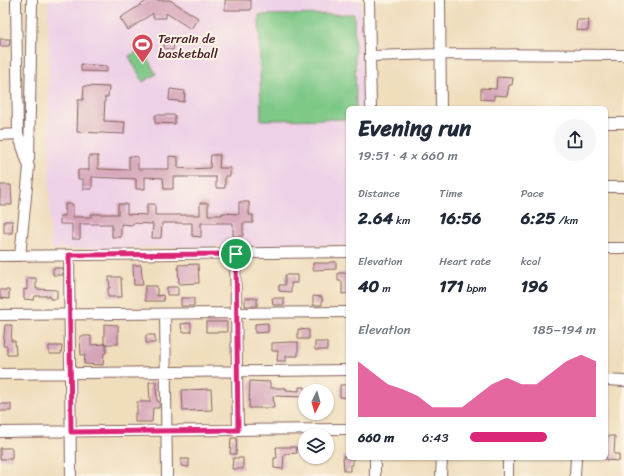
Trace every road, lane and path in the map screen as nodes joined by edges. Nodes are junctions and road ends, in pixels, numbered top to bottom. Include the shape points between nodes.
1 (16, 0) edge
2 (32, 0) edge
3 (370, 0) edge
4 (440, 0) edge
5 (441, 54) junction
6 (624, 55) edge
7 (370, 56) junction
8 (371, 106) edge
9 (441, 106) edge
10 (608, 123) edge
11 (624, 123) edge
12 (18, 134) junction
13 (0, 135) edge
14 (29, 167) junction
15 (608, 187) edge
16 (624, 187) edge
17 (608, 248) edge
18 (624, 248) edge
19 (346, 252) edge
20 (236, 254) junction
21 (69, 255) junction
22 (0, 256) edge
23 (20, 256) junction
24 (346, 312) edge
25 (236, 313) junction
26 (165, 314) junction
27 (0, 315) edge
28 (70, 315) junction
29 (346, 370) edge
30 (166, 372) junction
31 (237, 372) junction
32 (0, 374) edge
33 (70, 374) junction
34 (608, 380) edge
35 (624, 381) edge
36 (346, 429) edge
37 (238, 430) junction
38 (167, 431) junction
39 (0, 432) edge
40 (71, 432) junction
41 (375, 460) edge
42 (442, 460) edge
43 (508, 460) edge
44 (576, 460) edge
45 (71, 476) edge
46 (167, 476) edge
47 (375, 476) edge
48 (442, 476) edge
49 (508, 476) edge
50 (575, 476) edge

1 - 12 street
2 - 14 street
3 - 7 street
4 - 5 street
5 - 6 street
5 - 7 street
5 - 9 street
7 - 8 street
10 - 11 street
12 - 13 street
12 - 14 street
14 - 23 street
15 - 16 street
17 - 18 street
19 - 20 street
20 - 21 street
20 - 25 street
21 - 23 street
21 - 28 street
22 - 23 street
24 - 25 street
25 - 26 street
25 - 31 street
26 - 28 street
26 - 30 street
27 - 28 street
28 - 33 street
29 - 31 street
30 - 31 street
30 - 33 street
30 - 38 street
31 - 37 street
32 - 33 street
33 - 40 street
34 - 35 street
36 - 37 street
37 - 38 street
38 - 40 street
38 - 46 street
39 - 40 street
40 - 45 street
41 - 47 street
42 - 48 street
43 - 49 street
44 - 50 street

